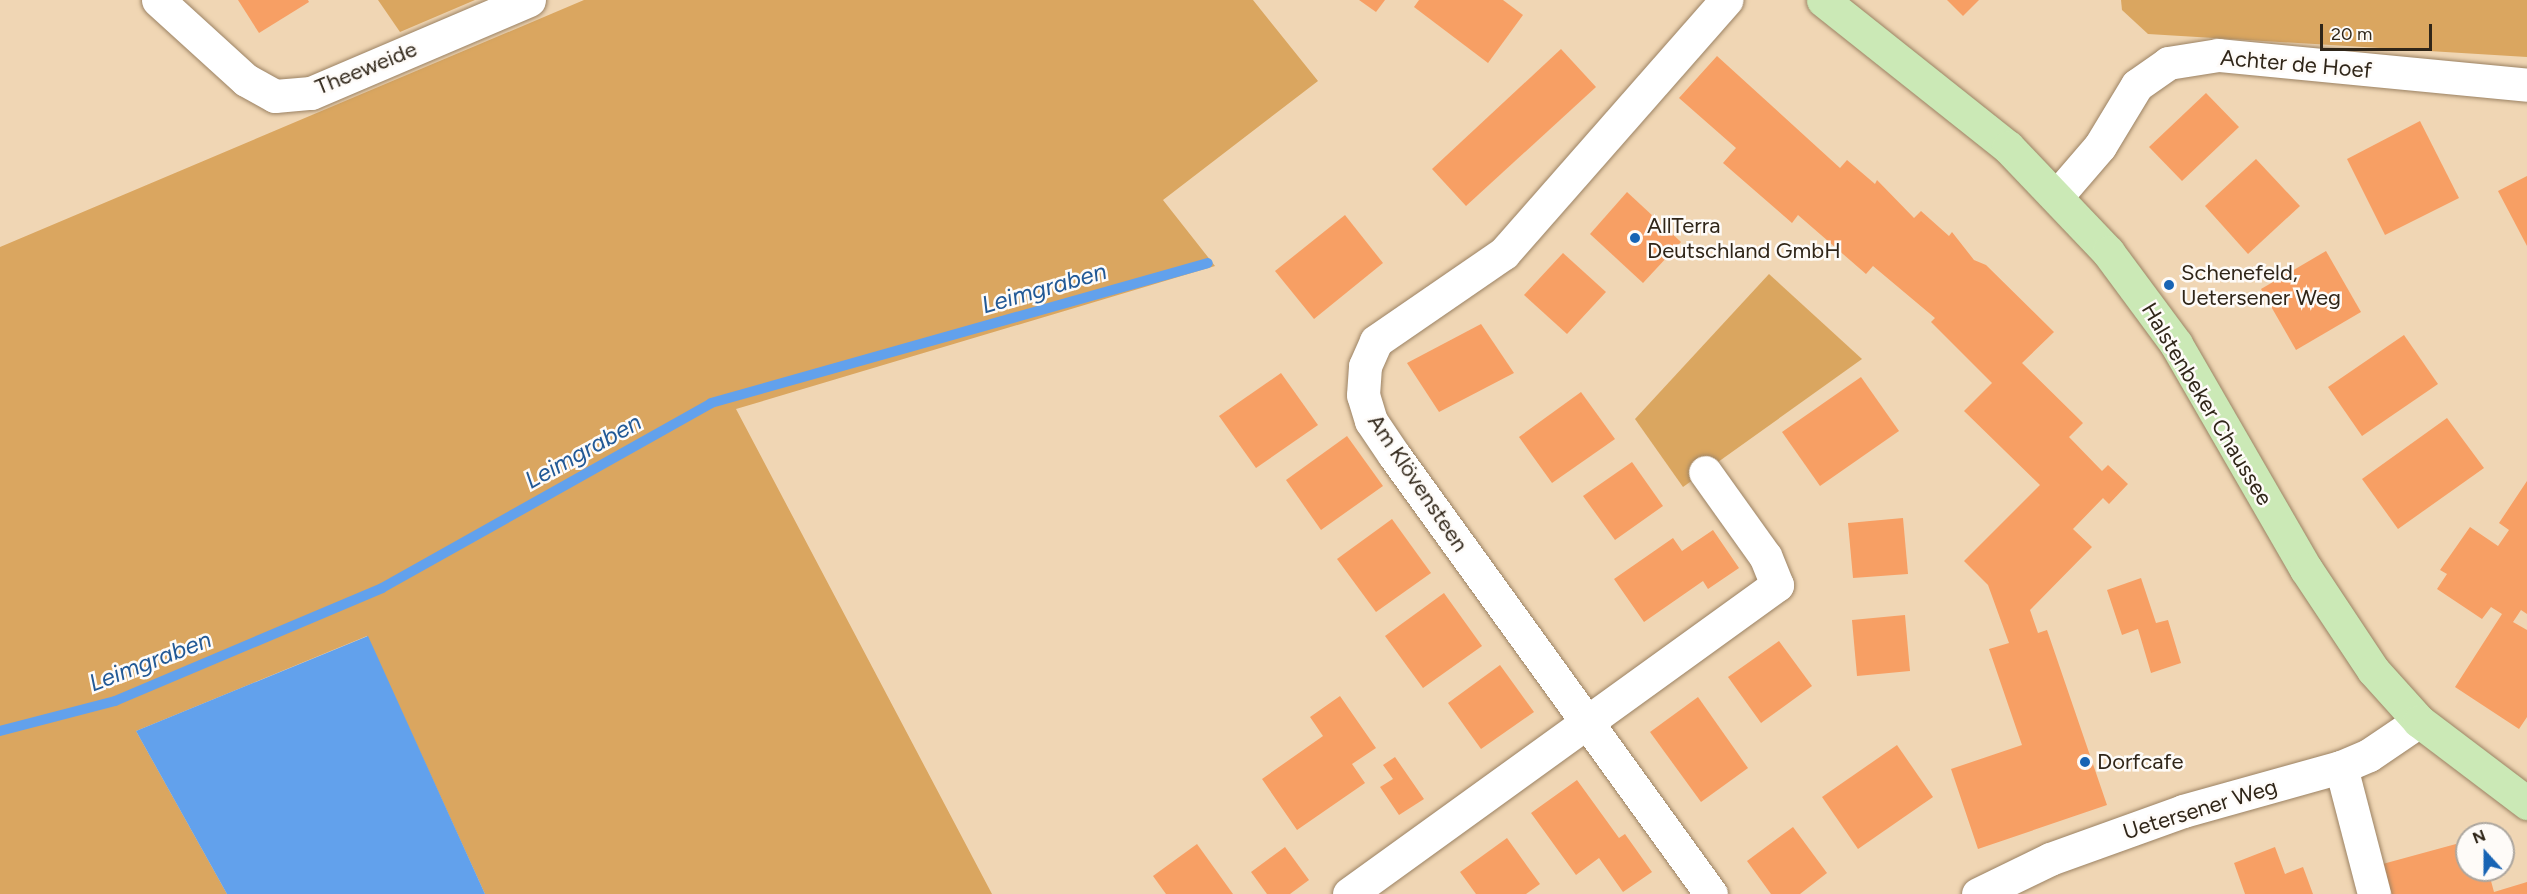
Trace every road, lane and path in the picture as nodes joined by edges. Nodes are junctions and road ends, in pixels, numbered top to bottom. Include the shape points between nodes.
1 (158, 0) edge
2 (529, 0) edge
3 (1726, 0) edge
4 (1823, 0) edge
5 (2527, 85) edge
6 (2056, 196) junction
7 (1705, 472) dead end
8 (2419, 721) junction
9 (1587, 722) junction
10 (2341, 767) junction
11 (2527, 803) edge
12 (1348, 894) edge
13 (1711, 894) edge
14 (1978, 894) edge
15 (2373, 894) edge

1 - 2 street, Theeweide via 246,80 275,96 311,93
3 - 9 street, Am Klövensteen via 1504,253 1399,321 1376,341 1365,366 1363,395 1371,421
4 - 6 main road, Halstenbeker Chaussee via 1953,99
5 - 6 street, Achter de Hoef via 2218,55 2168,63 2137,85 2100,146
6 - 8 main road, Halstenbeker Chaussee via 2108,252 2176,344 2306,569 2373,670
7 - 9 street via 1765,556 1777,585
8 - 10 street, Uetersener Weg via 2378,750
8 - 11 main road, Halstenbeker Chaussee
9 - 12 street
9 - 13 street, Am Klövensteen
10 - 14 street, Uetersener Weg via 2183,811 2050,859
10 - 15 street

